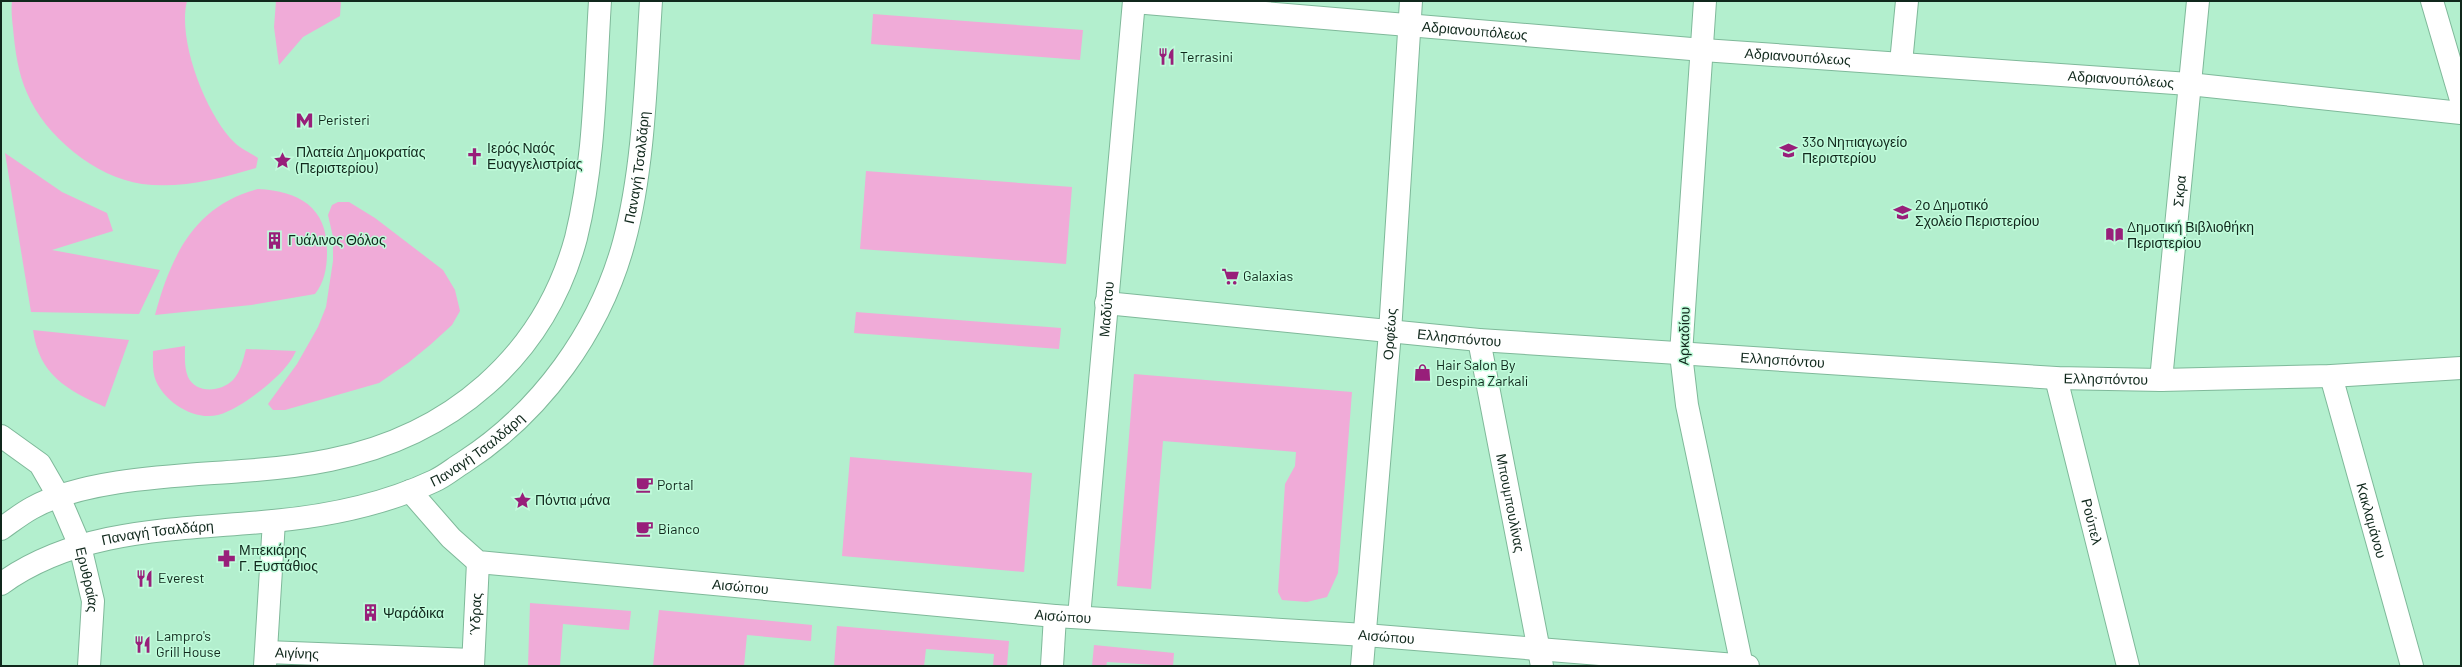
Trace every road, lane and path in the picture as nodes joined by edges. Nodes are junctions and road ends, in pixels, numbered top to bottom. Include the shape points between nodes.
1 (600, 1) edge
2 (651, 1) edge
3 (1411, 1) edge
4 (1705, 1) edge
5 (1907, 1) edge
6 (2198, 1) edge
7 (2432, 1) edge
8 (1134, 2) edge
9 (1409, 25) junction
10 (1703, 50) junction
11 (1901, 63) junction
12 (2189, 84) junction
13 (2461, 100) edge
14 (2461, 114) edge
15 (1106, 303) junction
16 (1390, 332) junction
17 (1479, 340) junction
18 (1681, 354) junction
19 (2461, 368) edge
20 (2331, 376) junction
21 (2056, 378) junction
22 (2160, 380) junction
23 (1, 436) edge
24 (410, 491) junction
25 (59, 497) junction
26 (274, 521) junction
27 (1, 529) edge
28 (80, 546) junction
29 (478, 562) junction
30 (1, 584) edge
31 (1055, 616) junction
32 (1079, 617) junction
33 (1365, 635) junction
34 (1541, 658) edge
35 (265, 659) edge
36 (473, 663) edge
37 (89, 666) edge
38 (1052, 666) edge
39 (1362, 666) edge
40 (1742, 666) edge
41 (1748, 666) edge
42 (2128, 666) edge
43 (2412, 666) edge

1 - 25 street via 588,174 575,238 560,282 535,331 497,376 460,407 424,427 372,448 332,460 283,468 141,480 96,487
2 - 24 street, Παναγή Τσαλδάρη via 644,109 634,192 624,242 594,318 574,354 522,414 488,447 437,480
3 - 9 street, Ορφέως
4 - 10 street, Αρκαδίου
5 - 11 street
6 - 12 street, Σκρα
7 - 13 street
8 - 9 street, Αδριανουπόλεως
8 - 15 street, Μαδύτου
9 - 10 street, Αδριανουπόλεως
9 - 16 street, Ορφέως
10 - 11 street, Αδριανουπόλεως
10 - 18 street, Αρκαδίου
11 - 12 street, Αδριανουπόλεως
12 - 14 street, Αδριανουπόλεως
12 - 22 street, Σκρα
15 - 16 street, Ελλησπόντου
15 - 32 street, Μαδύτου
16 - 17 street, Ελλησπόντου
16 - 33 street, Ορφέως
17 - 18 street, Ελλησπόντου
17 - 34 street, Μπουμπουλίνας
18 - 21 street, Ελλησπόντου
18 - 40 street, Αρκαδίου via 1687,405
19 - 20 street, Ελλησπόντου
20 - 22 street, Ελλησπόντου
20 - 43 street, Κακλαμάνου
21 - 22 street, Ελλησπόντου
21 - 42 street, Ρούπελ
23 - 25 street, Ερυθραίας via 40,464
24 - 26 street, Παναγή Τσαλδάρη via 312,517
24 - 29 street via 451,538
25 - 27 street via 32,508
25 - 28 street, Ερυθραίας
26 - 28 street, Παναγή Τσαλδάρη via 150,531
26 - 35 street
28 - 30 street, Παναγή Τσαλδάρη via 45,558
28 - 37 street, Ερυθραίας via 93,601
29 - 31 street, Αισώπου
29 - 36 street, Ύδρας
31 - 32 street, Αισώπου
31 - 38 street
32 - 33 street, Αισώπου
33 - 34 street, Αισώπου
33 - 39 street, Ορφέως
34 - 40 street, Αισώπου
35 - 36 street, Αιγίνης
40 - 41 street, Αισώπου

